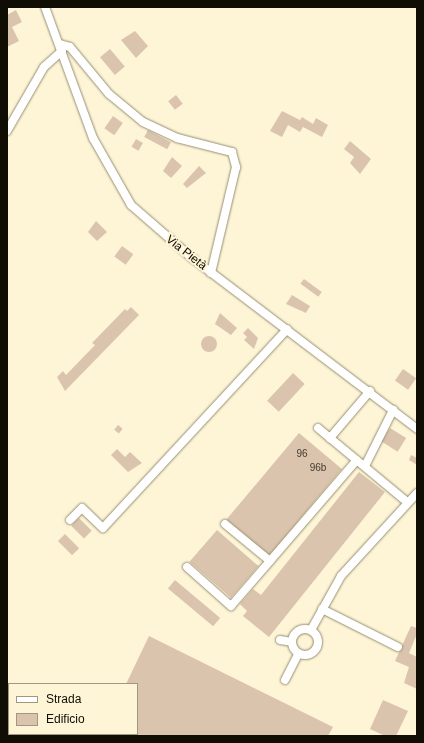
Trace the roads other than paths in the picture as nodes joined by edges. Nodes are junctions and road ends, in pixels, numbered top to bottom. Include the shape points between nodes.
1 (45, 7) edge
2 (61, 47) junction
3 (7, 131) edge
4 (211, 273) junction
5 (287, 329) junction
6 (370, 391) junction
7 (394, 410) junction
8 (318, 428) dead end
9 (417, 429) edge
10 (330, 438) junction
11 (357, 460) junction
12 (364, 466) junction
13 (417, 492) edge
14 (407, 502) junction
15 (70, 520) dead end
16 (224, 524) dead end
17 (270, 561) junction
18 (187, 567) dead end
19 (322, 609) junction
20 (311, 630) junction
21 (280, 640) dead end
22 (292, 642) junction
23 (398, 647) dead end
24 (299, 653) junction
25 (285, 680) dead end

1 - 2 street, Via Pietà
2 - 3 street via 44,66
2 - 4 street, Via Pietà via 93,138 117,186 146,220
2 - 4 street via 70,47 109,94 143,122 177,138 232,152 236,168
4 - 5 street, Via Pietà
5 - 6 street, Via Pietà
5 - 15 street via 103,528 82,508
6 - 7 street, Via Pietà
6 - 10 street
7 - 9 street, Via Pietà
7 - 12 street
8 - 10 street
10 - 11 street
11 - 12 street
11 - 17 street
12 - 14 street
13 - 14 street
14 - 19 street via 341,576
16 - 17 street
17 - 18 street via 231,606
19 - 20 street
19 - 23 street
20 - 22 street via 300,630
20 - 24 street via 318,640 317,648 307,654
21 - 22 street
22 - 24 street
24 - 25 street

